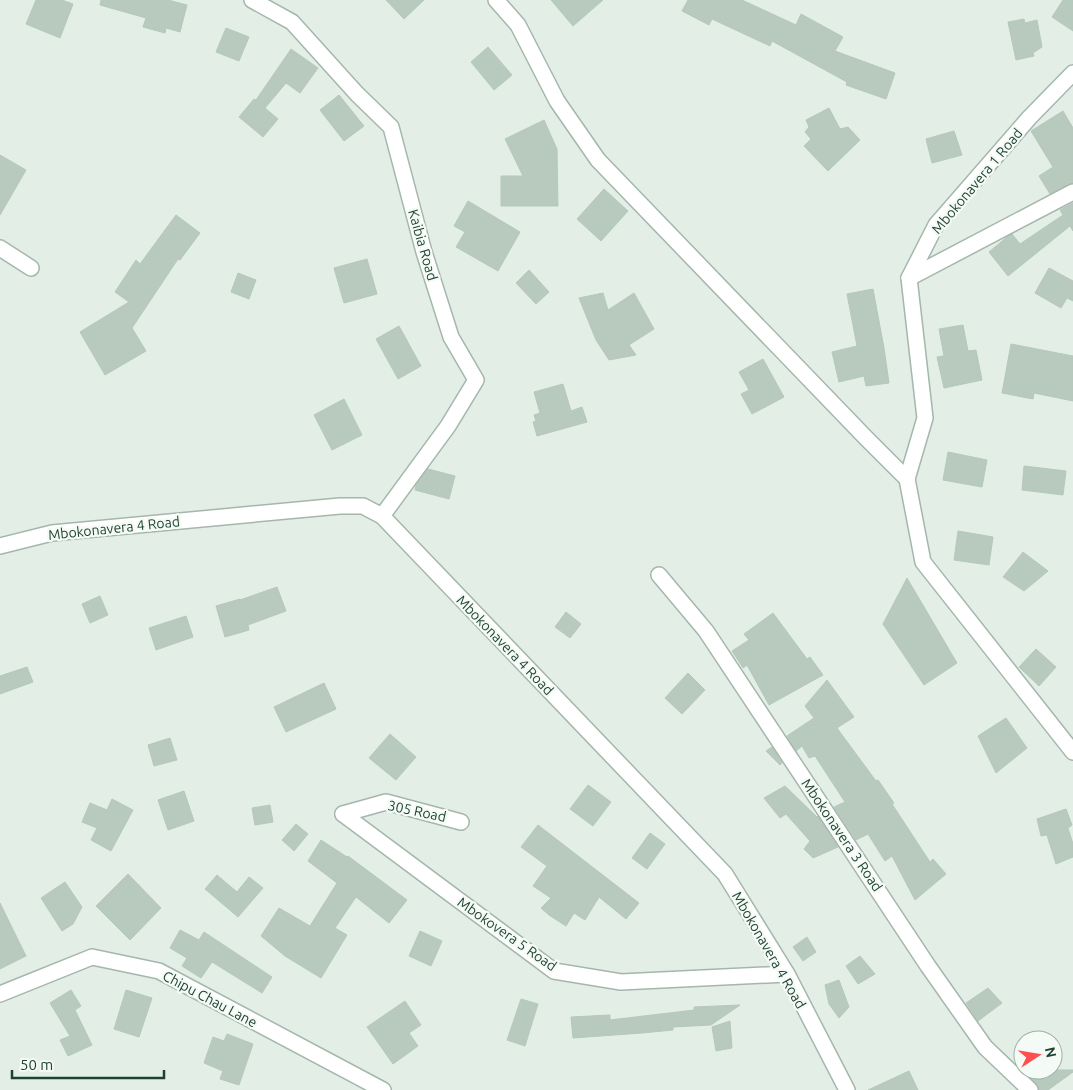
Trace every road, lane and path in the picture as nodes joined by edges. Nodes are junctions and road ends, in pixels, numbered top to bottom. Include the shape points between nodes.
1 (252, 0) edge
2 (496, 0) edge
3 (1073, 73) edge
4 (1073, 192) edge
5 (0, 248) edge
6 (31, 268) dead end
7 (909, 278) junction
8 (908, 479) junction
9 (382, 516) junction
10 (0, 546) edge
11 (659, 575) dead end
12 (1073, 752) edge
13 (343, 814) joint
14 (461, 822) dead end
15 (786, 974) junction
16 (0, 994) edge
17 (383, 1090) edge
18 (846, 1090) edge
19 (1030, 1090) edge

1 - 9 street, Kaibia Road via 292,22 391,127 424,252 451,337 476,380 448,426
2 - 8 street via 518,25 557,101 598,160
3 - 7 street, Mbokonavera 1 Road via 1029,118 936,225
4 - 7 street
5 - 6 street
7 - 8 street via 925,418
8 - 12 street via 923,562
9 - 10 street, Mbokonavera 4 Road via 363,506 340,506 52,533
9 - 15 street, Mbokonavera 4 Road via 724,874
11 - 19 street, Mbokonavera 3 Road via 706,631 928,966 985,1046
13 - 14 street, 305 Road via 386,802
13 - 15 street, Mbokovera 5 Road via 554,971 621,982
15 - 18 street, Mbokonavera 4 Road
16 - 17 street, Chipu Chau Lane via 92,957 159,972

